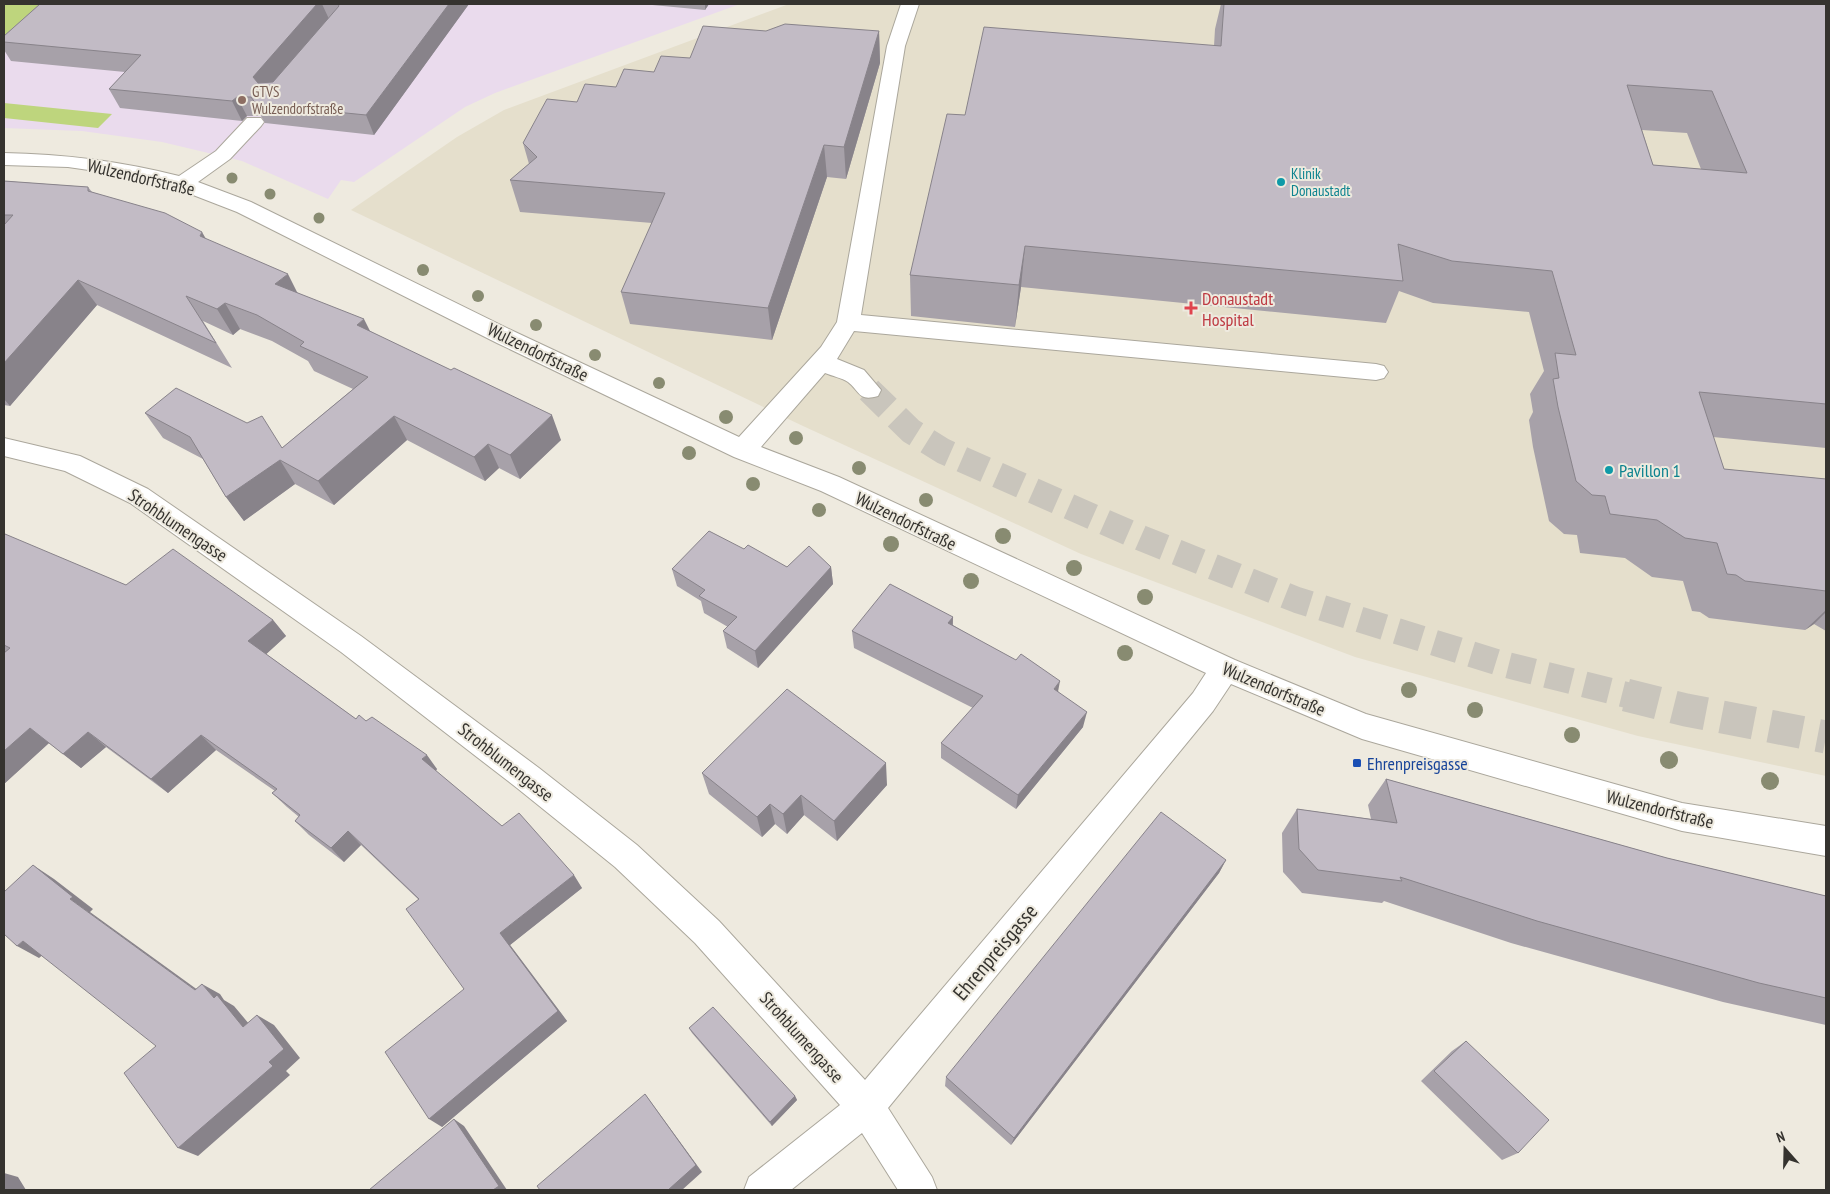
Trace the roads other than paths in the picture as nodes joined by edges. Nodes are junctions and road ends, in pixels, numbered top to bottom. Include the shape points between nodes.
1 (910, 4) edge
2 (254, 122) edge
3 (4, 159) edge
4 (182, 184) junction
5 (848, 322) junction
6 (821, 362) junction
7 (1376, 372) dead end
8 (869, 390) tunnel mouth
9 (4, 447) edge
10 (743, 450) junction
11 (1226, 669) junction
12 (1826, 841) edge
13 (866, 1107) junction
14 (762, 1190) edge
15 (919, 1190) edge

1 - 5 street via 896,46
2 - 4 street via 223,155
3 - 4 street, Wulzendorfstraße via 68,161 130,170
4 - 10 street, Wulzendorfstraße via 244,207 505,337
5 - 6 street
5 - 7 street
6 - 8 street via 856,376
6 - 10 street
9 - 13 street, Strohblumengasse via 71,463 139,496 351,644 520,772 626,856 707,932
10 - 11 street, Wulzendorfstraße via 830,484
11 - 12 street, Wulzendorfstraße via 1362,726 1412,742 1682,817
11 - 13 street, Ehrenpreisgasse via 1203,702
13 - 14 street, Ehrenpreisgasse
13 - 15 street, Strohblumengasse

